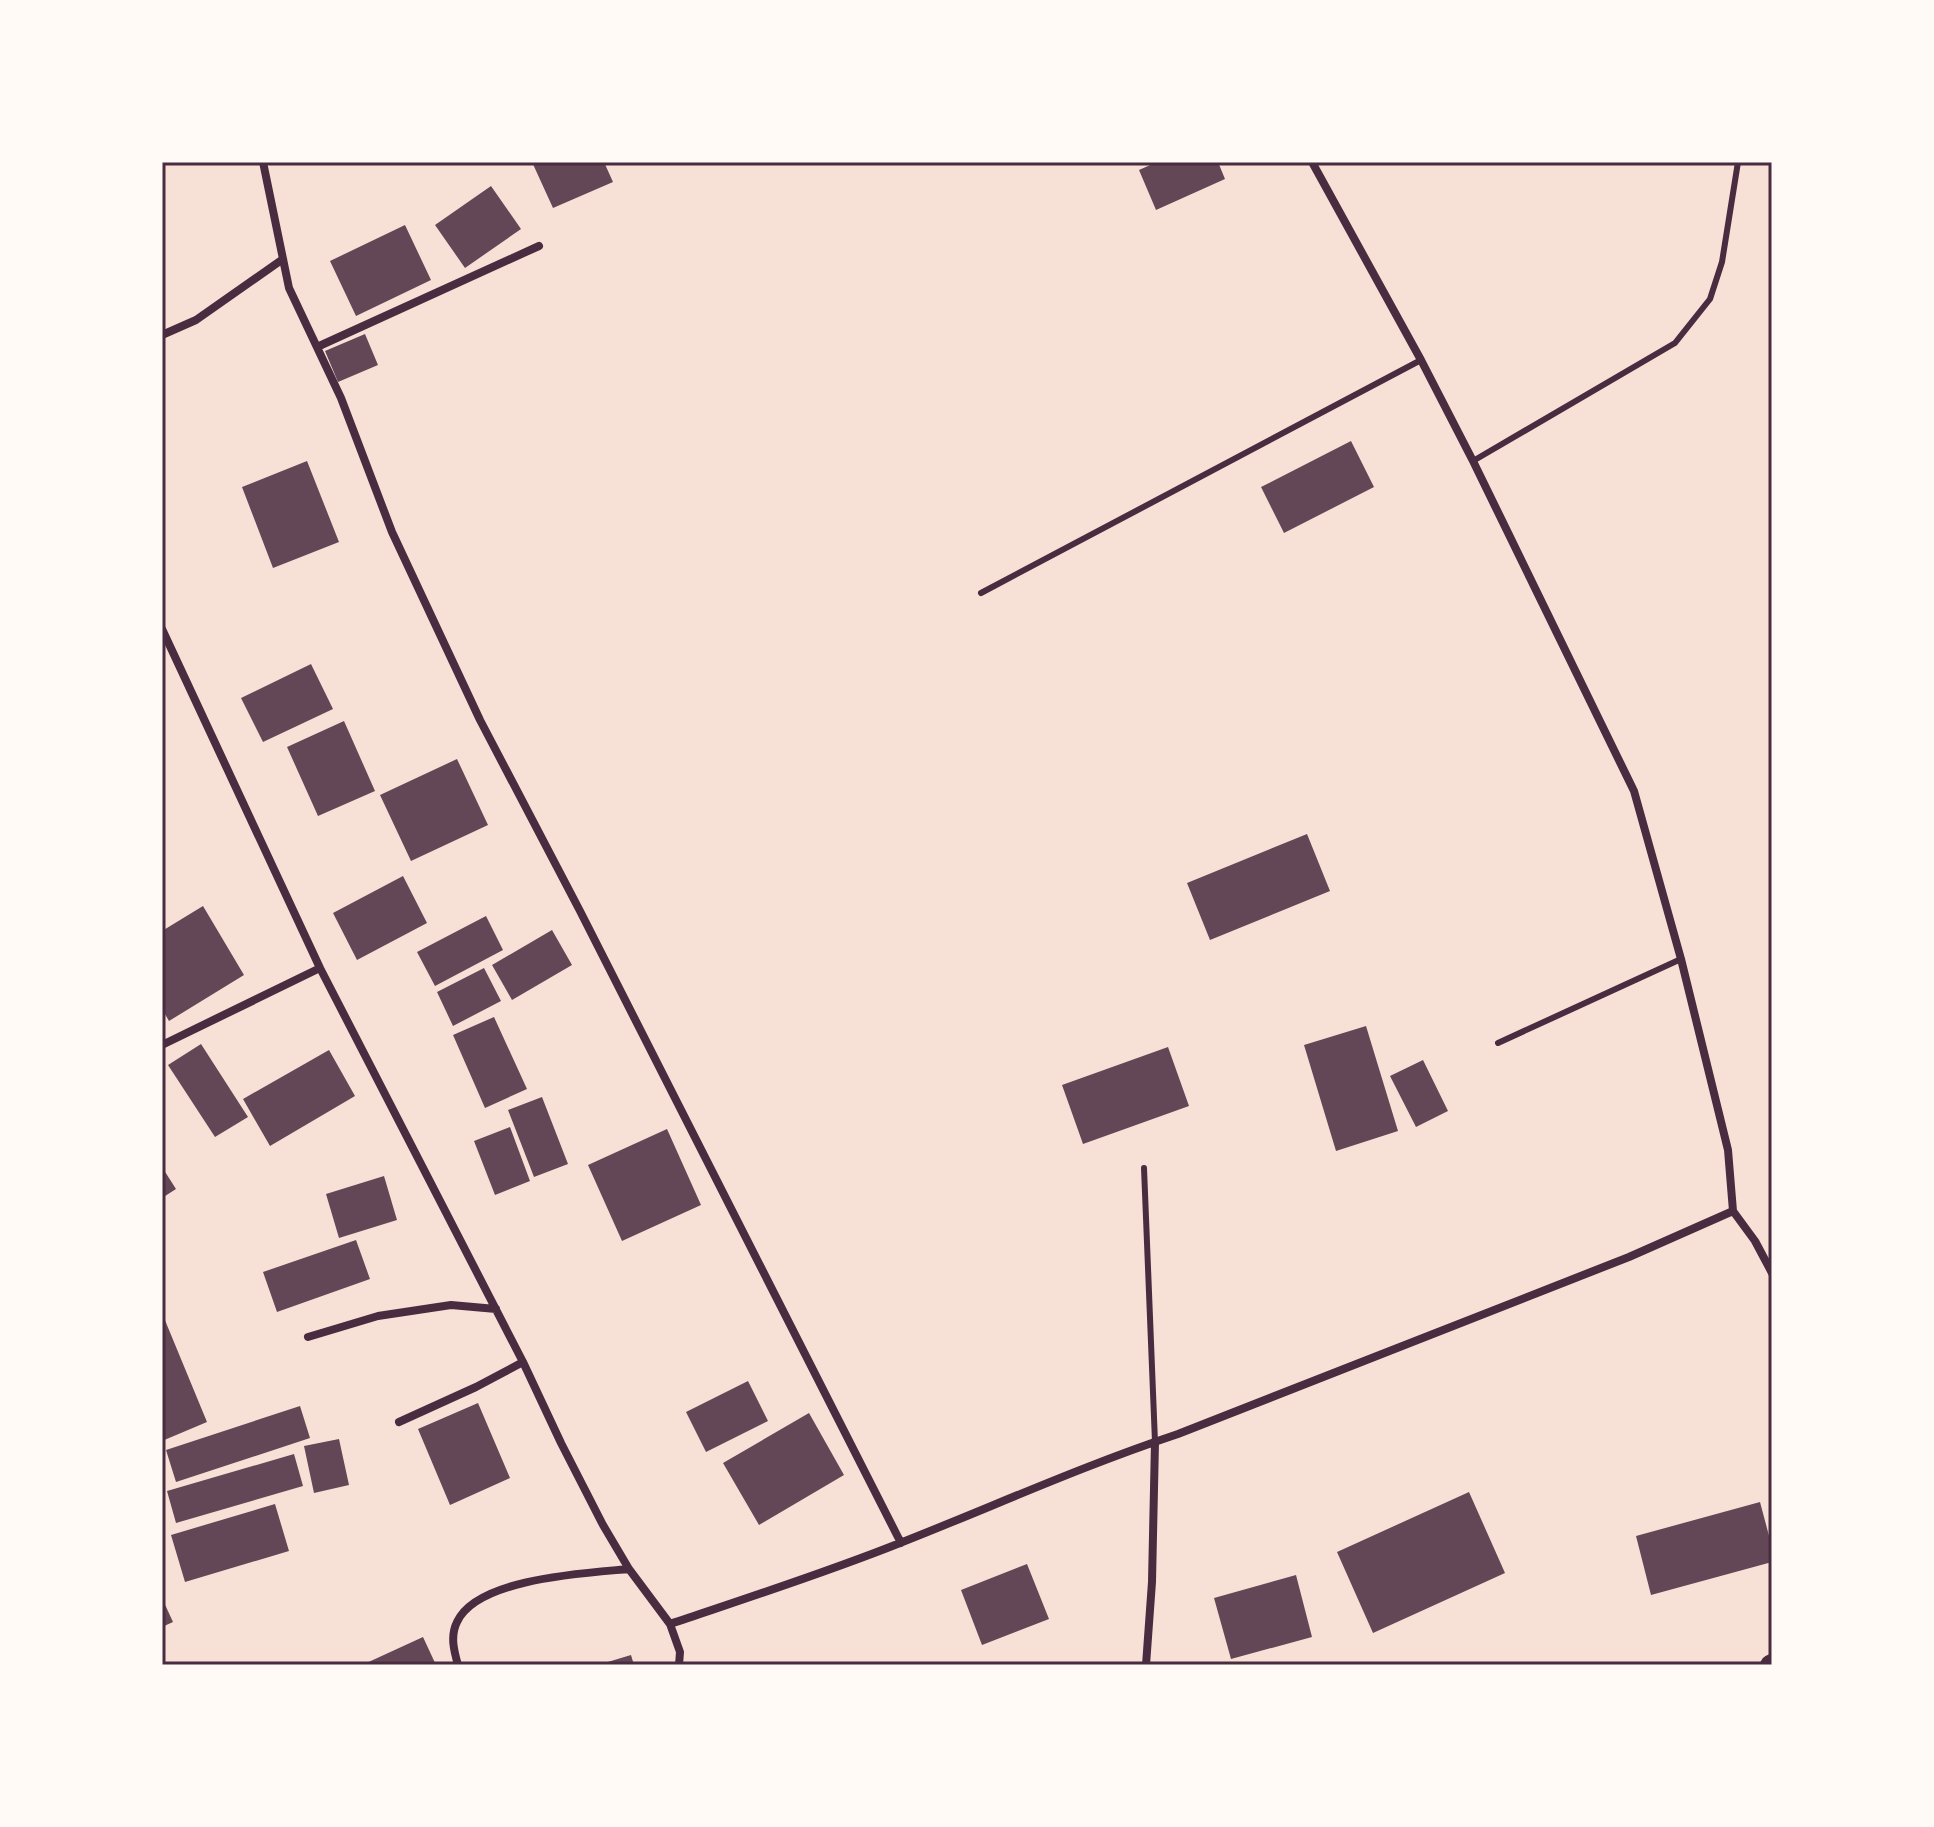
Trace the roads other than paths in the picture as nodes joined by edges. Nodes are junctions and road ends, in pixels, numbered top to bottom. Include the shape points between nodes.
1 (263, 162) edge
2 (1312, 162) edge
3 (1738, 162) edge
4 (539, 246) dead end
5 (283, 259) junction
6 (162, 335) edge
7 (317, 347) junction
8 (1421, 360) junction
9 (1473, 461) junction
10 (981, 593) dead end
11 (162, 629) edge
12 (1681, 959) junction
13 (320, 968) junction
14 (1498, 1043) dead end
15 (162, 1045) edge
16 (1144, 1168) dead end
17 (1733, 1211) junction
18 (1772, 1273) edge
19 (496, 1309) junction
20 (308, 1337) dead end
21 (523, 1362) junction
22 (399, 1422) dead end
23 (1155, 1442) junction
24 (901, 1543) junction
25 (629, 1569) junction
26 (670, 1624) junction
27 (458, 1665) edge
28 (679, 1665) edge
29 (1146, 1665) edge

1 - 5 street
2 - 8 street
3 - 9 lane via 1722,262 1710,299 1675,343
4 - 7 street
5 - 6 street via 196,320
5 - 7 street via 289,288
7 - 24 street via 392,532 480,720
8 - 9 street
8 - 10 lane
9 - 12 street via 1634,791
11 - 13 street
12 - 14 lane
12 - 17 street via 1728,1150
13 - 15 street
13 - 19 street
16 - 23 lane
17 - 18 street
17 - 23 street via 1629,1257
19 - 20 street via 451,1305 378,1316
19 - 21 street
21 - 22 street
21 - 25 street
23 - 24 street
23 - 29 street
24 - 26 street
25 - 26 street
25 - 27 street via 551,1578 479,1599 455,1624
26 - 28 street

